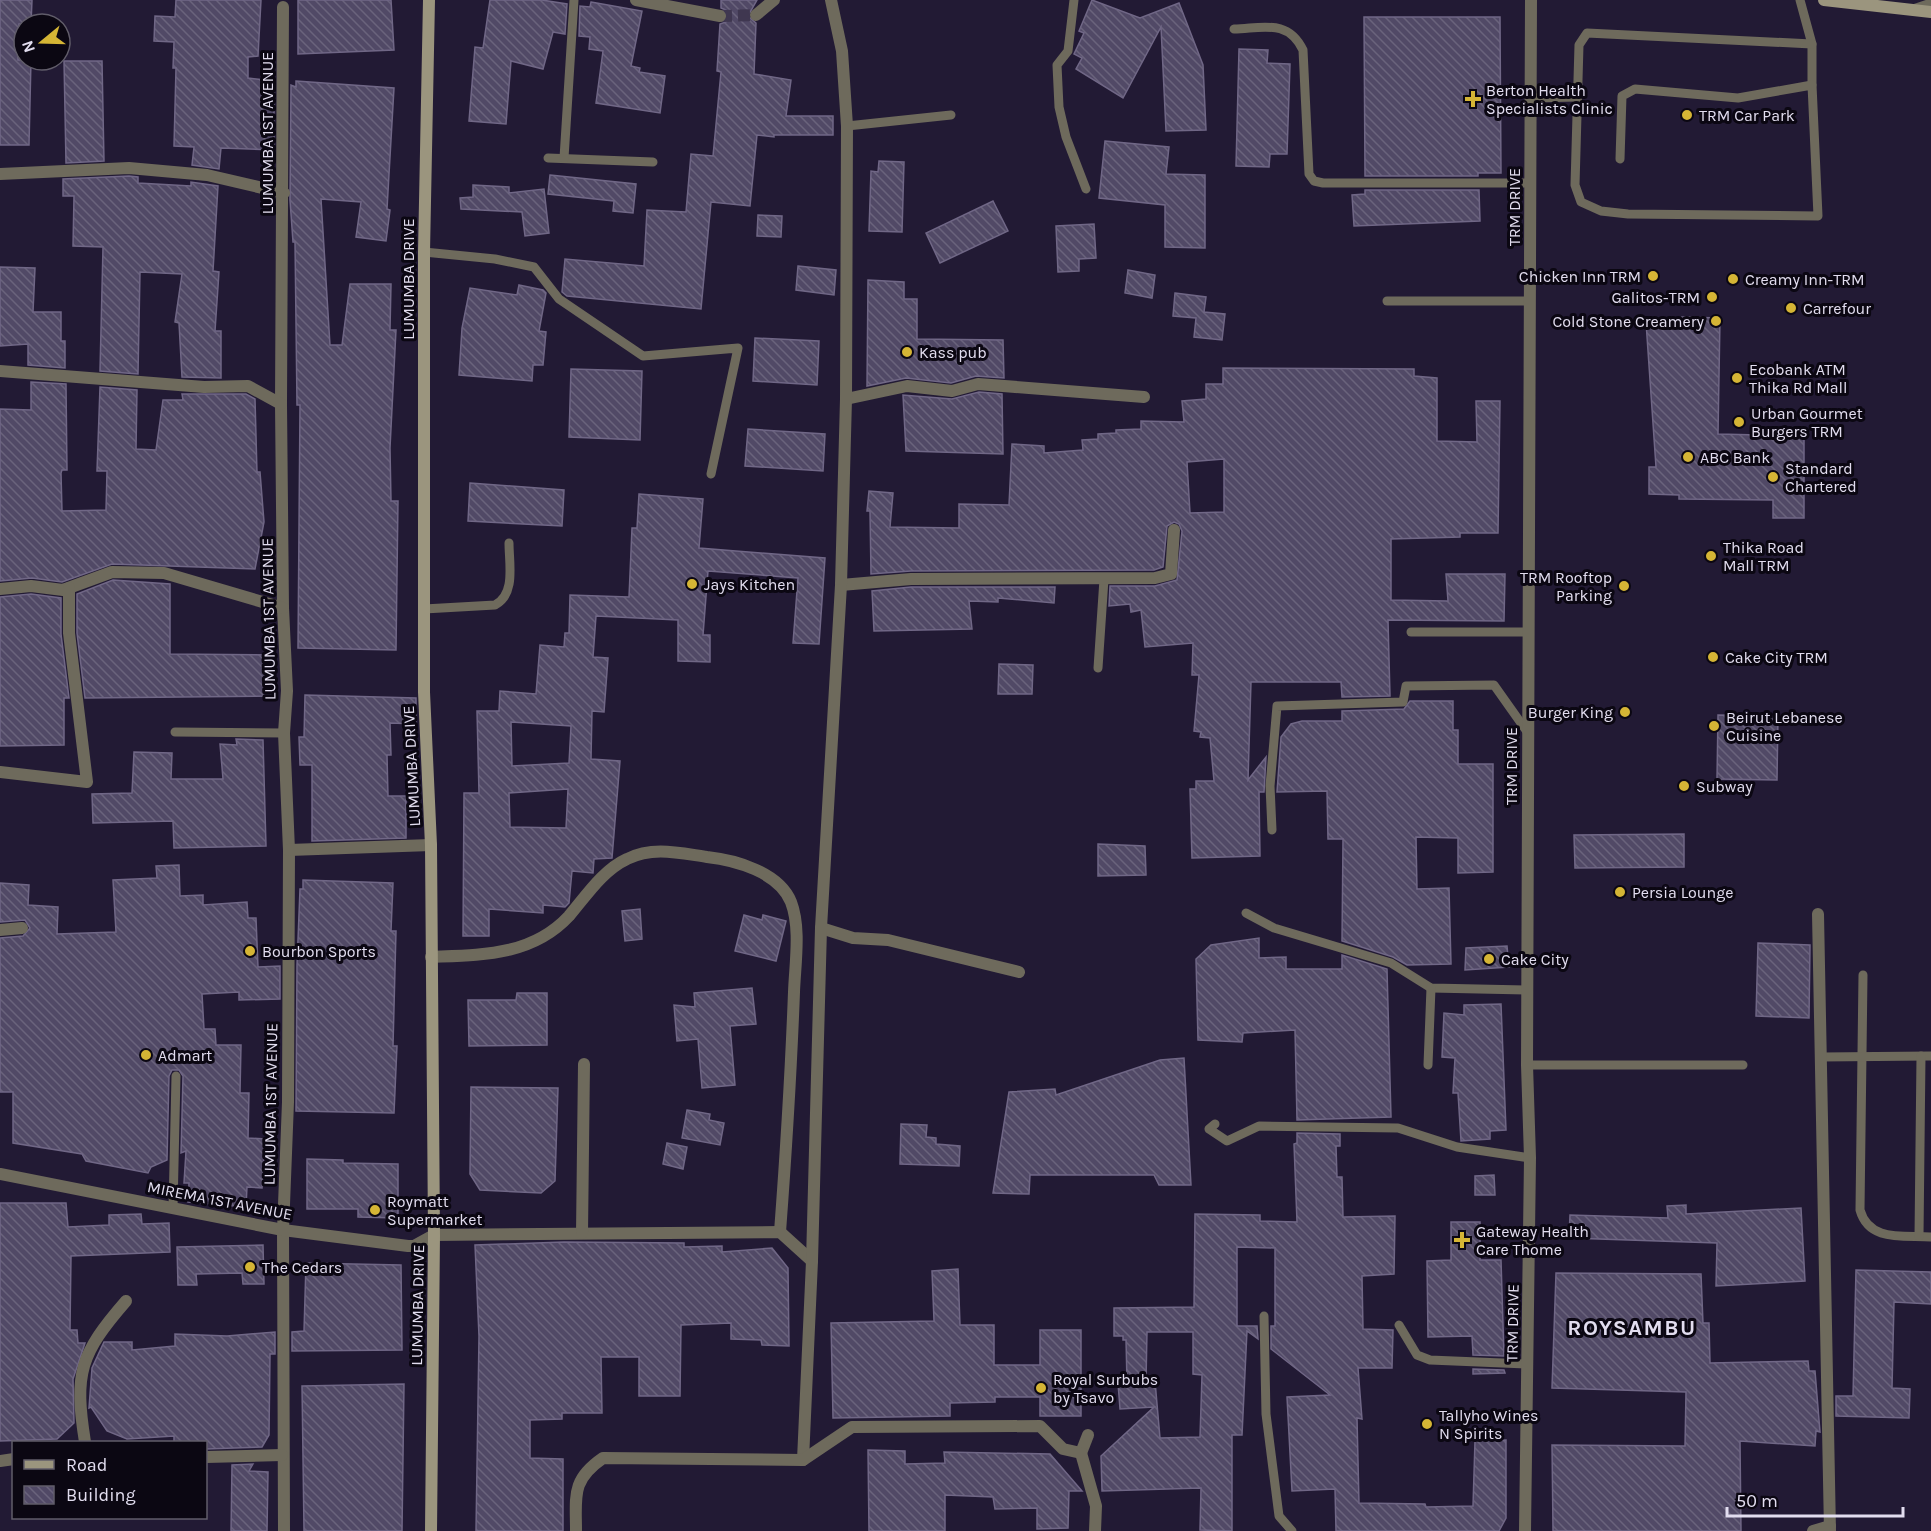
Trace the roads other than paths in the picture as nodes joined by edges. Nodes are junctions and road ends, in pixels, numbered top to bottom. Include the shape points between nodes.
1 (429, 0) edge
2 (574, 0) edge
3 (636, 0) edge
4 (774, 0) edge
5 (831, 0) edge
6 (1074, 0) edge
7 (1531, 0) edge
8 (1800, 0) edge
9 (1824, 0) edge
10 (1931, 3) edge
11 (283, 7) dead end
12 (1910, 10) junction
13 (1931, 12) edge
14 (756, 15) tunnel mouth
15 (720, 16) tunnel mouth
16 (1234, 29) dead end
17 (1812, 44) junction
18 (1812, 85) junction
19 (1577, 97) junction
20 (1531, 98) junction
21 (951, 115) dead end
22 (847, 126) junction
23 (548, 158) dead end
24 (564, 158) junction
25 (1620, 159) dead end
26 (653, 162) dead end
27 (0, 174) edge
28 (1530, 183) junction
29 (1086, 189) dead end
30 (284, 192) junction
31 (424, 252) junction
32 (1387, 300) dead end
33 (1530, 301) junction
34 (0, 370) edge
35 (1144, 397) dead end
36 (846, 399) junction
37 (281, 404) junction
38 (711, 474) dead end
39 (1174, 530) dead end
40 (509, 543) dead end
41 (1104, 579) junction
42 (841, 585) junction
43 (69, 588) junction
44 (0, 589) edge
45 (283, 608) junction
46 (424, 609) junction
47 (1411, 632) dead end
48 (1528, 632) junction
49 (1098, 668) dead end
50 (176, 732) dead end
51 (284, 733) junction
52 (1528, 733) junction
53 (0, 772) edge
54 (1272, 830) dead end
55 (430, 845) junction
56 (289, 850) junction
57 (1246, 913) dead end
58 (1818, 914) dead end
59 (22, 928) dead end
60 (821, 928) junction
61 (0, 930) edge
62 (430, 957) junction
63 (1019, 972) dead end
64 (1863, 975) dead end
65 (1431, 988) junction
66 (1527, 990) junction
67 (1926, 1056) edge
68 (1821, 1057) junction
69 (1861, 1057) junction
70 (584, 1064) dead end
71 (1428, 1065) dead end
72 (1527, 1065) junction
73 (1743, 1065) dead end
74 (176, 1076) dead end
75 (1215, 1124) dead end
76 (1530, 1158) junction
77 (0, 1174) edge
78 (173, 1208) junction
79 (283, 1230) junction
80 (780, 1232) junction
81 (582, 1233) junction
82 (434, 1235) junction
83 (1919, 1236) junction
84 (1931, 1237) edge
85 (812, 1261) junction
86 (126, 1301) dead end
87 (1264, 1316) dead end
88 (1399, 1325) dead end
89 (1527, 1364) junction
90 (1088, 1435) dead end
91 (85, 1441) edge
92 (1081, 1453) junction
93 (282, 1455) junction
94 (207, 1457) edge
95 (803, 1460) junction
96 (1830, 1528) edge
97 (284, 1531) edge
98 (431, 1531) edge
99 (576, 1531) edge
100 (1095, 1531) edge
101 (1292, 1531) edge
102 (1525, 1531) edge
103 (1813, 1531) edge

1 - 31 street, LUMUMBA DRIVE
2 - 24 lane
3 - 15 street
4 - 14 street
5 - 22 street via 842,51
6 - 29 lane via 1068,51 1057,65 1059,107
7 - 20 street, TRM DRIVE
8 - 17 lane
9 - 12 street
10 - 12 lane
11 - 30 street, LUMUMBA 1ST AVENUE
12 - 13 street
16 - 28 lane via 1282,28 1298,40 1303,50 1309,174 1314,181
17 - 18 lane
17 - 19 lane via 1587,33 1579,45
18 - 19 lane via 1818,216 1601,211 1581,201 1575,185
18 - 25 lane via 1738,98 1635,89 1622,96
19 - 20 lane
20 - 28 street, TRM DRIVE
21 - 22 lane
22 - 36 street
23 - 24 lane
24 - 26 lane
27 - 30 street via 129,168 207,175
28 - 33 street, TRM DRIVE
30 - 37 street, LUMUMBA 1ST AVENUE
31 - 38 lane via 534,267 559,299 643,356 738,348
31 - 46 street, LUMUMBA DRIVE
32 - 33 lane
33 - 48 street, TRM DRIVE
34 - 37 street via 204,387 248,386
35 - 36 street via 978,384 952,391 907,386
36 - 42 street
37 - 45 street, LUMUMBA 1ST AVENUE
39 - 41 street via 1171,574
40 - 46 lane via 508,593 503,600 495,605
41 - 42 street via 911,579
41 - 49 lane
42 - 60 street
43 - 44 street
43 - 45 street via 112,572 164,573
43 - 53 street via 69,633 87,782
45 - 51 street, LUMUMBA 1ST AVENUE via 287,691
46 - 55 street, LUMUMBA DRIVE
47 - 48 lane
48 - 52 street, TRM DRIVE
50 - 51 lane
51 - 56 street, LUMUMBA 1ST AVENUE
52 - 54 lane via 1494,685 1406,686 1403,702 1277,706 1270,786
52 - 66 street, TRM DRIVE
55 - 56 street
55 - 62 street, LUMUMBA DRIVE
56 - 79 street, LUMUMBA 1ST AVENUE
57 - 65 lane via 1274,928 1391,963
58 - 68 street
59 - 61 street
60 - 63 street
60 - 85 street
62 - 80 street via 503,953 528,946 568,917 607,874 625,860 650,850 718,858 761,872 776,882 791,901 796,928 792,1081
62 - 82 street, LUMUMBA DRIVE
64 - 69 lane
65 - 66 lane
65 - 71 lane
66 - 72 street, TRM DRIVE
67 - 69 lane
67 - 83 lane
68 - 69 lane
68 - 96 street
69 - 83 lane via 1863,1222 1875,1233
70 - 81 street
72 - 73 lane
72 - 76 street, TRM DRIVE
74 - 78 lane
75 - 76 lane via 1209,1129 1227,1142 1259,1126 1398,1128 1457,1147
76 - 89 street, TRM DRIVE
77 - 78 street, MIREMA 1ST AVENUE
78 - 79 street, MIREMA 1ST AVENUE
79 - 82 street, MIREMA 1ST AVENUE via 408,1246
79 - 93 street, LUMUMBA 1ST AVENUE
80 - 81 street
80 - 85 street
81 - 82 street
82 - 98 street, LUMUMBA DRIVE
83 - 84 lane
85 - 95 street
86 - 91 street via 99,1332 81,1370
87 - 101 lane via 1266,1414 1279,1516
88 - 89 lane via 1417,1354 1430,1360
89 - 102 street, TRM DRIVE
90 - 92 street
92 - 95 street via 1063,1449 1040,1426 852,1427
92 - 100 street via 1096,1506
93 - 94 street
93 - 97 street, LUMUMBA 1ST AVENUE
95 - 99 street via 603,1458 586,1469 578,1486
96 - 103 street

